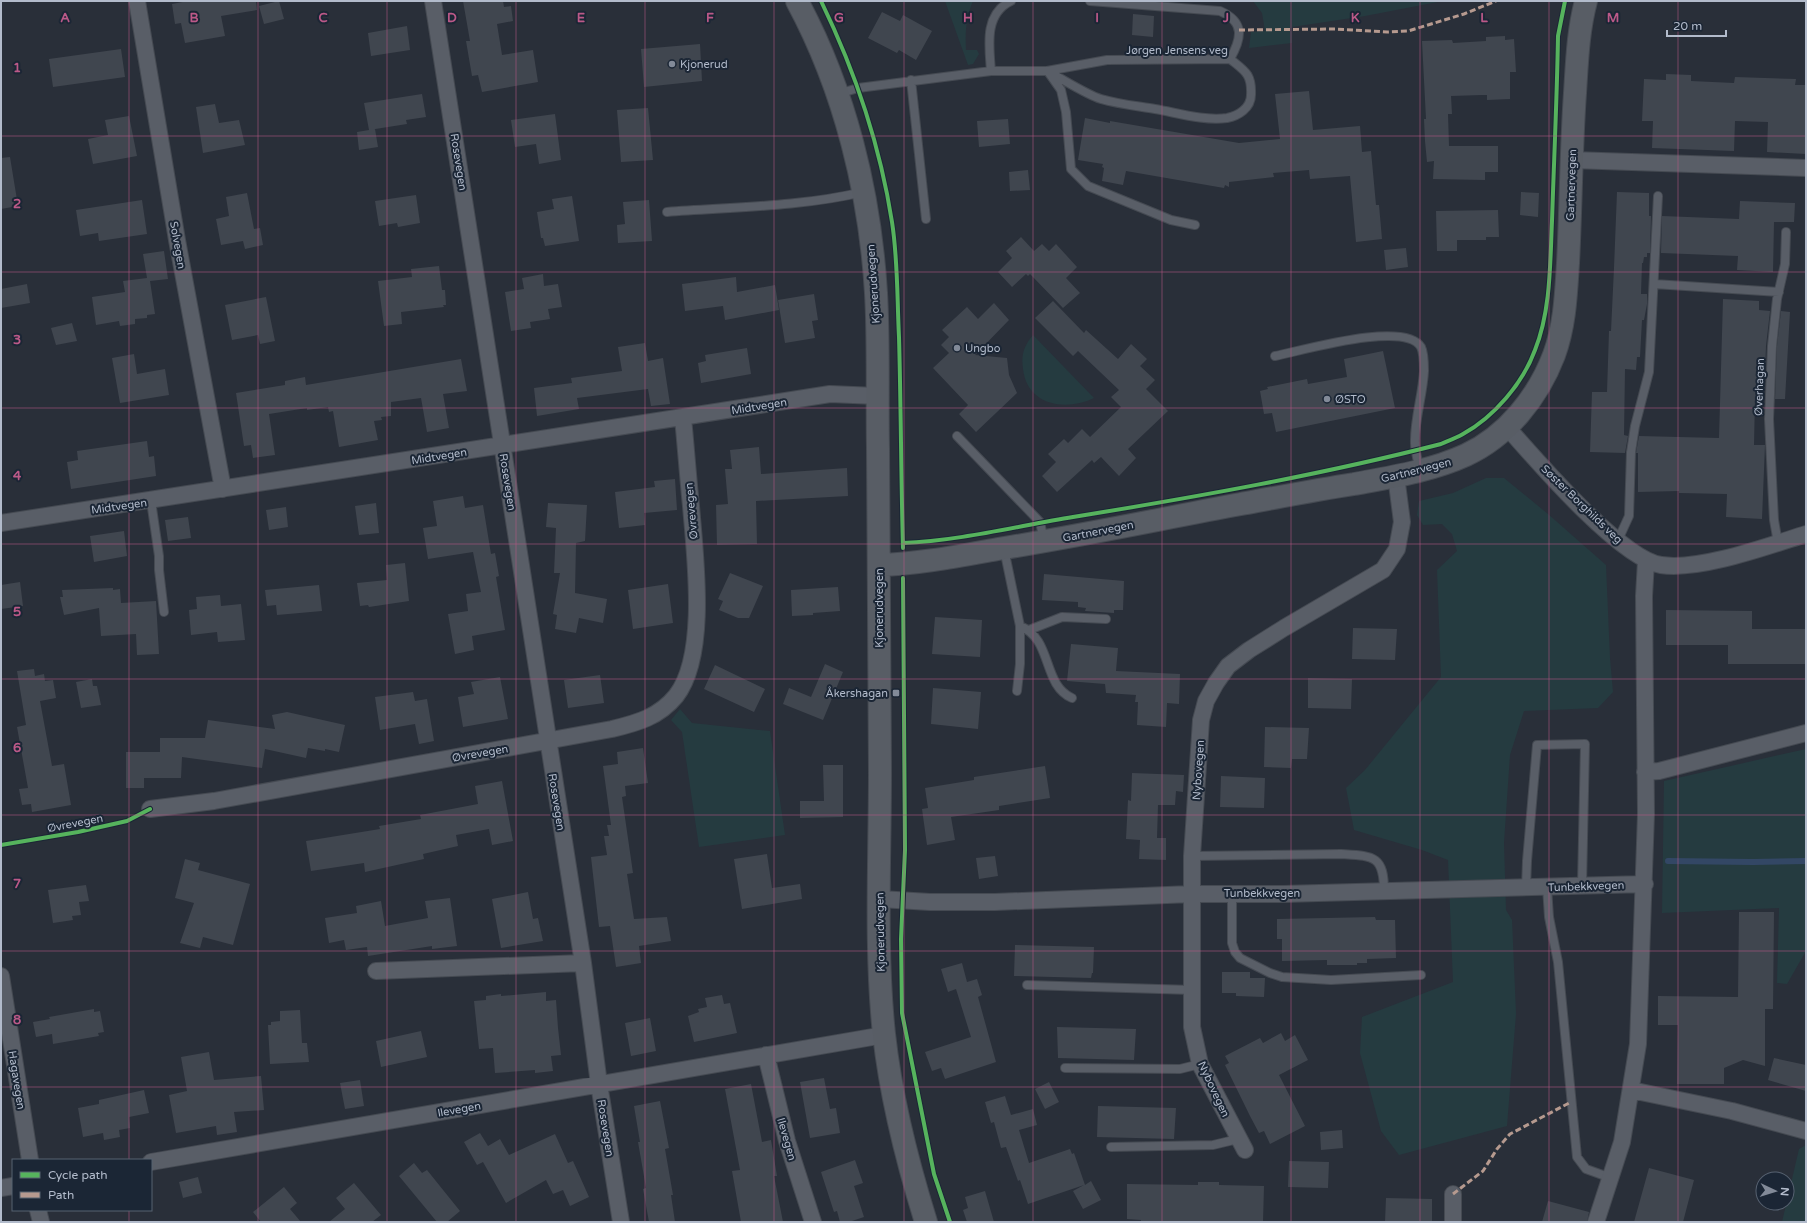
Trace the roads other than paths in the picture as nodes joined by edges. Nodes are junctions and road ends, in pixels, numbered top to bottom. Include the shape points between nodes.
1 (137, 1) edge
2 (434, 1) edge
3 (797, 1) edge
4 (1011, 1) edge
5 (1090, 1) edge
6 (1586, 1) edge
7 (1230, 59) junction
8 (991, 71) junction
9 (1047, 71) junction
10 (911, 80) junction
11 (838, 94) junction
12 (1572, 160) junction
13 (1806, 168) edge
14 (863, 192) junction
15 (1658, 196) dead end
16 (667, 212) dead end
17 (926, 219) dead end
18 (1195, 225) dead end
19 (1786, 232) dead end
20 (1654, 284) junction
21 (1779, 292) junction
22 (1275, 356) dead end
23 (877, 396) junction
24 (684, 418) junction
25 (1507, 427) junction
26 (957, 436) dead end
27 (503, 446) junction
28 (1420, 471) junction
29 (1396, 476) junction
30 (223, 489) junction
31 (151, 501) junction
32 (1, 523) edge
33 (1806, 534) edge
34 (1618, 540) junction
35 (1044, 542) junction
36 (1778, 543) junction
37 (1004, 548) junction
38 (1646, 561) junction
39 (879, 565) junction
40 (164, 612) dead end
41 (1106, 619) dead end
42 (1020, 626) junction
43 (1029, 630) junction
44 (1017, 691) dead end
45 (1072, 698) dead end
46 (1806, 733) edge
47 (548, 741) junction
48 (1646, 772) junction
49 (150, 809) dead end
50 (1192, 856) junction
51 (1644, 884) junction
52 (1582, 886) junction
53 (1547, 887) junction
54 (1526, 888) junction
55 (1384, 891) junction
56 (1232, 893) junction
57 (1191, 894) junction
58 (880, 899) junction
59 (583, 963) junction
60 (376, 972) dead end
61 (1421, 975) dead end
62 (1, 976) edge
63 (1027, 985) dead end
64 (1192, 990) junction
65 (884, 1034) junction
66 (766, 1055) junction
67 (1200, 1064) junction
68 (1065, 1068) dead end
69 (599, 1084) junction
70 (1631, 1090) junction
71 (1806, 1132) edge
72 (1242, 1144) joint
73 (1111, 1146) dead end
74 (30, 1159) edge
75 (152, 1162) edge
76 (1611, 1178) junction
77 (12, 1186) edge
78 (1, 1188) edge
79 (1453, 1194) dead end
80 (38, 1211) edge
81 (41, 1222) edge
82 (621, 1222) edge
83 (813, 1222) edge
84 (926, 1222) edge
85 (1453, 1222) edge
86 (1596, 1222) edge

1 - 30 street, Solvegen via 177,240
2 - 27 street, Rosevegen
3 - 11 main road, Kjonerudvegen
4 - 8 lane via 994,14 990,29
5 - 7 lane via 1220,11 1231,16 1239,30 1239,40
6 - 12 main road, Gartnervegen via 1578,39
7 - 9 lane, Jørgen Jensens veg via 1107,60
7 - 9 lane, Jørgen Jensens veg via 1245,71 1252,82 1251,99 1244,111 1227,118 1193,116 1099,99
8 - 9 lane, Jørgen Jensens veg
8 - 10 lane, Jørgen Jensens veg
9 - 18 lane via 1061,90 1066,112 1071,169 1088,186 1171,220
10 - 11 lane, Jørgen Jensens veg via 858,88
10 - 17 lane
11 - 14 main road, Kjonerudvegen
12 - 13 street
12 - 25 main road, Gartnervegen via 1566,287 1560,335 1555,353 1539,387
14 - 16 lane via 793,203
14 - 23 main road, Kjonerudvegen via 872,246 876,295
15 - 20 lane
19 - 21 lane, Øverhagan via 1785,264
20 - 21 lane
20 - 34 lane via 1649,372 1632,445 1629,516
21 - 36 lane, Øverhagan via 1772,346 1769,419 1773,512
22 - 28 lane via 1373,336 1408,337 1415,341 1421,347 1424,371 1415,442
23 - 24 street, Midtvegen via 830,394
23 - 39 main road, Kjonerudvegen
24 - 27 street, Midtvegen
24 - 47 street, Øvrevegen via 696,598 693,648 685,680 679,692 652,717 612,729
25 - 28 main road, Gartnervegen via 1467,454
25 - 34 street, Søster Borghilds veg via 1553,478
26 - 35 lane via 1040,522
27 - 30 street, Midtvegen
27 - 47 street, Rosevegen
28 - 29 main road, Gartnervegen
29 - 35 main road, Gartnervegen
29 - 50 street, Nybovegen via 1402,522 1397,549 1383,570 1249,650 1228,666 1206,701 1201,720
30 - 31 street, Midtvegen
31 - 32 street, Midtvegen
31 - 40 lane
33 - 36 street, Søster Borghilds veg
34 - 38 street, Søster Borghilds veg
35 - 37 main road, Gartnervegen
36 - 38 street, Søster Borghilds veg via 1699,564 1663,566
37 - 39 main road, Gartnervegen via 914,563
37 - 42 lane
38 - 48 street
39 - 58 main road, Kjonerudvegen
41 - 43 lane via 1062,617
42 - 43 lane
42 - 44 lane
43 - 45 lane via 1037,638 1056,685
46 - 48 street via 1659,771
47 - 49 street, Øvrevegen via 214,801
47 - 59 street, Rosevegen
48 - 51 street
50 - 55 lane via 1365,856 1378,862 1382,868
50 - 57 street, Nybovegen
51 - 52 street, Tunbekkvegen
51 - 70 street via 1638,1044
52 - 53 street, Tunbekkvegen
52 - 54 lane via 1586,744 1537,745
53 - 54 street, Tunbekkvegen
53 - 76 lane via 1549,917 1558,962 1577,1157 1586,1169
54 - 55 street, Tunbekkvegen
55 - 56 street, Tunbekkvegen
56 - 57 street, Tunbekkvegen
56 - 61 lane via 1232,943 1235,952 1240,958 1270,973 1282,977 1331,980
57 - 58 street, Tunbekkvegen via 995,902
57 - 64 street, Nybovegen
58 - 65 main road, Kjonerudvegen
59 - 60 street
59 - 69 street, Rosevegen
62 - 74 street, Hagavegen
63 - 64 lane
64 - 67 street, Nybovegen via 1192,1027
65 - 66 street, Ilevegen
65 - 84 main road, Kjonerudvegen via 899,1121
66 - 69 street, Ilevegen
66 - 83 street, Ilevegen via 788,1141
67 - 68 lane via 1180,1069
67 - 72 street, Nybovegen
69 - 75 street, Ilevegen
69 - 82 street, Rosevegen
70 - 71 street via 1732,1111
70 - 76 street via 1622,1142
72 - 73 lane
76 - 86 street
77 - 78 street
79 - 85 street
80 - 81 street

